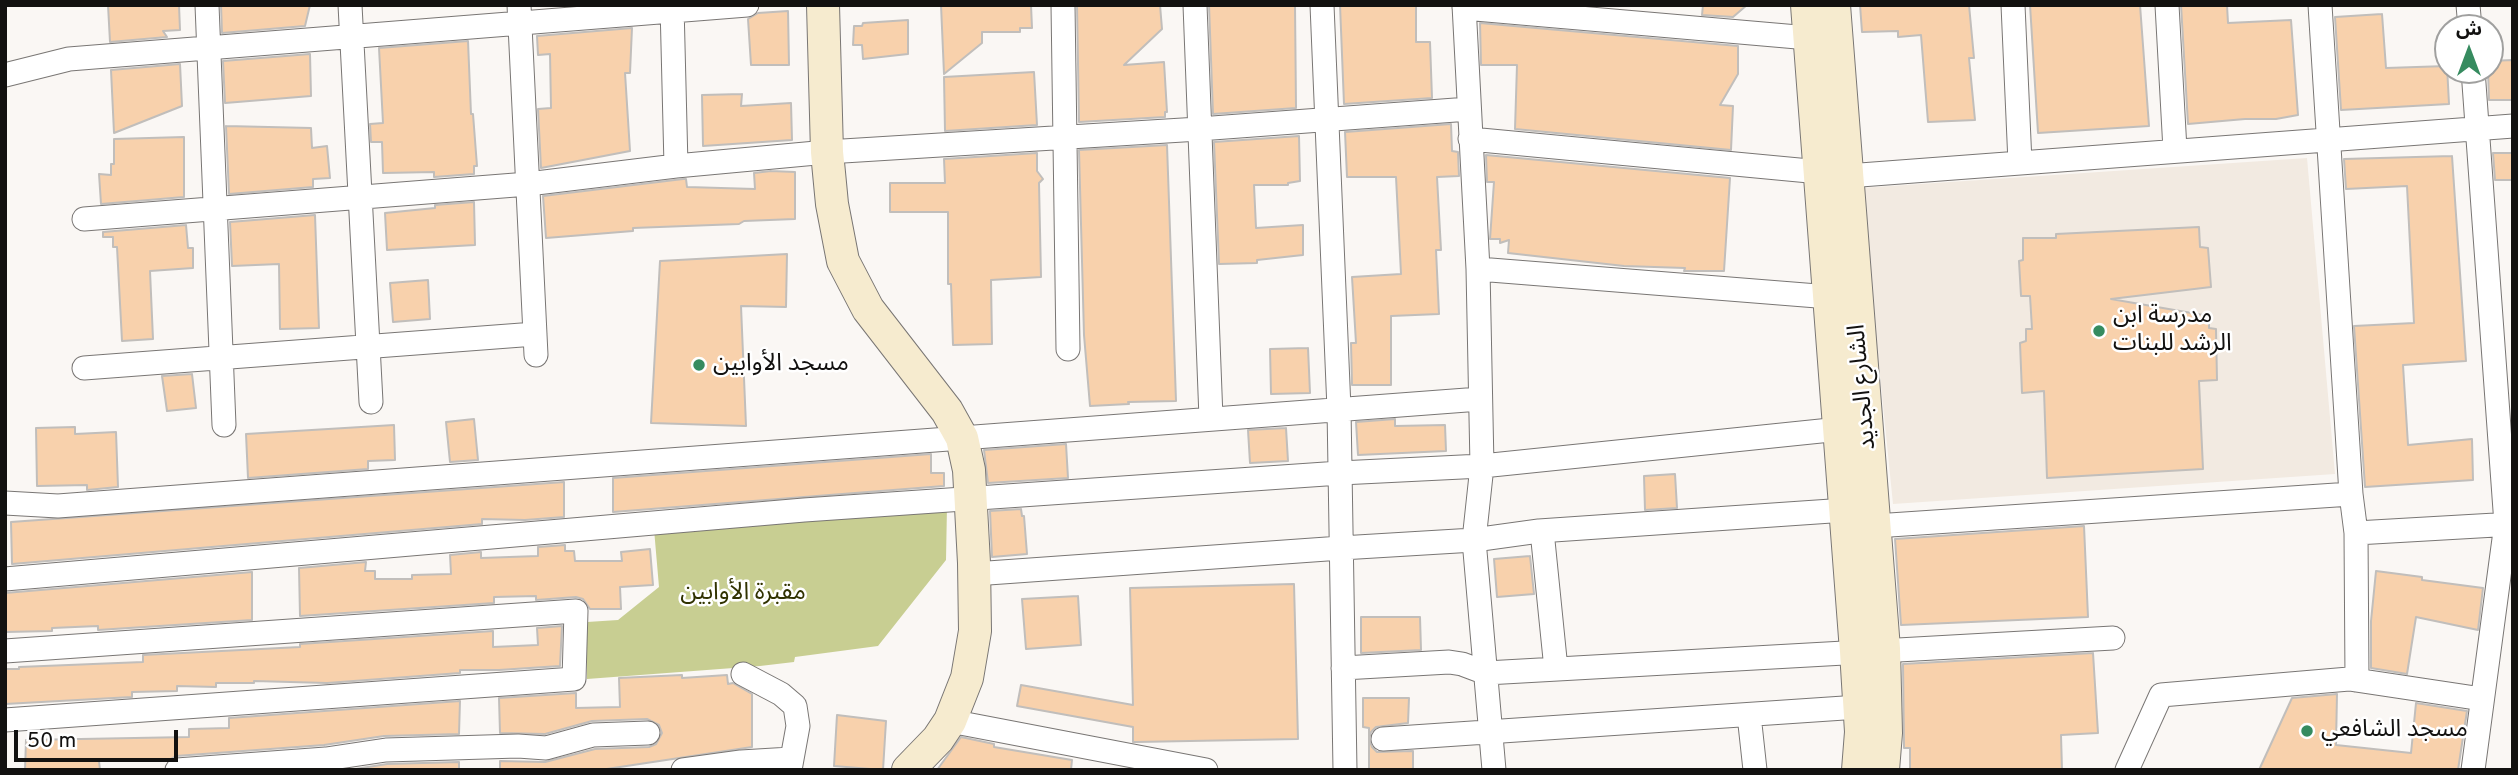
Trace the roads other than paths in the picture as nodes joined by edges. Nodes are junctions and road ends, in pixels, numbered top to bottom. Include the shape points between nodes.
1 (207, 5) edge
2 (350, 5) edge
3 (747, 5) edge
4 (823, 5) edge
5 (1063, 5) edge
6 (1195, 5) edge
7 (1322, 5) edge
8 (1807, 5) edge
9 (1834, 5) edge
10 (2013, 5) edge
11 (2167, 5) edge
12 (2320, 5) edge
13 (1464, 6) edge
14 (672, 8) edge
15 (519, 15) edge
16 (351, 36) junction
17 (1810, 38) junction
18 (209, 46) junction
19 (5, 75) edge
20 (2474, 84) edge
21 (1469, 109) junction
22 (1327, 119) junction
23 (2513, 126) edge
24 (1199, 129) junction
25 (2477, 129) junction
26 (1065, 137) junction
27 (1470, 139) junction
28 (2328, 140) junction
29 (2175, 150) junction
30 (827, 152) junction
31 (2020, 163) junction
32 (676, 166) junction
33 (1833, 174) junction
34 (528, 184) junction
35 (360, 197) junction
36 (215, 208) junction
37 (84, 219) dead end
38 (1478, 269) junction
39 (1830, 297) junction
40 (368, 346) junction
41 (1068, 349) dead end
42 (222, 357) junction
43 (84, 368) dead end
44 (1480, 399) junction
45 (371, 402) dead end
46 (1339, 409) junction
47 (1211, 418) junction
48 (225, 425) dead end
49 (1840, 429) junction
50 (962, 438) junction
51 (1482, 467) junction
52 (1340, 473) junction
53 (2351, 494) junction
54 (971, 499) junction
55 (5, 502) edge
56 (1846, 510) junction
57 (2509, 524) edge
58 (1875, 526) junction
59 (1542, 531) junction
60 (2356, 533) junction
61 (1475, 540) junction
62 (1341, 548) junction
63 (974, 574) junction
64 (5, 579) edge
65 (2113, 638) dead end
66 (1870, 650) junction
67 (5, 651) edge
68 (1343, 668) junction
69 (1556, 668) junction
70 (1486, 673) junction
71 (743, 674) dead end
72 (2357, 680) junction
73 (2482, 699) junction
74 (1859, 707) junction
75 (1749, 715) junction
76 (5, 720) edge
77 (950, 720) junction
78 (648, 733) dead end
79 (1491, 733) junction
80 (1382, 739) dead end
81 (791, 764) edge
82 (177, 770) edge
83 (683, 770) edge
84 (908, 770) edge
85 (1206, 770) edge
86 (1345, 770) edge
87 (1494, 770) edge
88 (1755, 770) edge
89 (1858, 770) edge
90 (1884, 770) edge
91 (2127, 770) edge
92 (2473, 770) edge

1 - 18 street
2 - 16 street
3 - 14 street
4 - 30 street
5 - 26 street
6 - 24 street
7 - 22 street
8 - 17 street, الشارع الجديد
9 - 33 street, الشارع الجديد
10 - 31 street
11 - 29 street
12 - 28 street
13 - 17 street
13 - 21 street
14 - 15 street
14 - 32 street
15 - 16 street
15 - 34 street
16 - 18 street
16 - 35 street
17 - 33 street, الشارع الجديد
18 - 19 street via 69,59
18 - 36 street
20 - 25 street
21 - 22 street
21 - 27 street
22 - 24 street
22 - 46 street
23 - 25 street
24 - 26 street
24 - 47 street
25 - 28 street
25 - 57 street
26 - 30 street
26 - 41 street
27 - 33 street
27 - 38 street
28 - 29 street
28 - 53 street
29 - 31 street
30 - 32 street
30 - 50 street via 843,261 868,309 947,411
31 - 33 street
32 - 34 street
33 - 39 street, الشارع الجديد
33 - 58 street, الشارع الجديد
34 - 35 street
34 - 40 street via 536,344
35 - 36 street
35 - 40 street
36 - 37 street
36 - 42 street
38 - 39 street
38 - 44 street
39 - 49 street, الشارع الجديد
40 - 42 street
40 - 45 street
42 - 43 street
42 - 48 street
44 - 46 street
44 - 51 street
46 - 47 street
46 - 52 street
47 - 50 street
49 - 51 street
49 - 56 street, الشارع الجديد
50 - 54 street
50 - 55 street via 58,506
51 - 52 street
51 - 61 street
52 - 54 street
52 - 62 street
53 - 58 street
53 - 60 street
54 - 63 street
54 - 64 street
56 - 59 street
56 - 66 street, الشارع الجديد
57 - 60 street
57 - 73 street
58 - 66 street, الشارع الجديد
59 - 61 street
59 - 69 street
60 - 72 street
61 - 62 street
61 - 70 street
62 - 63 street
62 - 68 street
63 - 77 street via 975,631 967,678
65 - 66 street
66 - 69 street
66 - 74 street, الشارع الجديد
66 - 90 street, الشارع الجديد via 1886,733
67 - 76 street via 576,611 574,680
68 - 70 street via 1449,662
68 - 86 street
69 - 70 street
70 - 79 street
71 - 81 street via 795,706 798,726
72 - 73 street
72 - 91 street via 2161,695
73 - 92 street
74 - 75 street
74 - 89 street, الشارع الجديد
75 - 79 street
75 - 88 street
77 - 84 street
77 - 85 street
78 - 82 street via 593,735 546,748 386,750
79 - 80 street
79 - 87 street
81 - 83 street via 741,762

